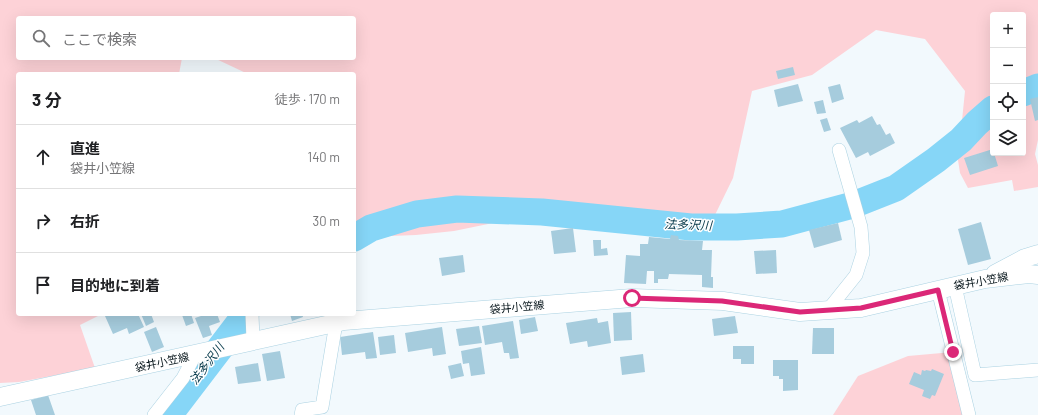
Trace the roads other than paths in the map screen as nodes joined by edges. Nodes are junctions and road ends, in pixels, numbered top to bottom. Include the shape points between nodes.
1 (839, 150) dead end
2 (1038, 254) edge
3 (1038, 274) edge
4 (985, 279) junction
5 (955, 286) junction
6 (938, 290) junction
7 (828, 310) junction
8 (252, 316) edge
9 (336, 323) junction
10 (253, 340) junction
11 (195, 355) junction
12 (1038, 370) edge
13 (0, 397) edge
14 (154, 415) edge
15 (301, 415) edge
16 (969, 415) edge

1 - 7 street via 861,227 863,253 856,275
2 - 4 main road
3 - 4 main road, 袋井小笠線
4 - 5 main road, 袋井小笠線
5 - 6 main road, 袋井小笠線
5 - 12 street via 975,375
6 - 7 main road, 袋井小笠線 via 861,308
6 - 16 street
7 - 9 main road, 袋井小笠線 via 800,312 722,301 632,298
8 - 10 street
9 - 10 main road, 袋井小笠線
9 - 15 street via 322,407 302,410
10 - 11 main road, 袋井小笠線
11 - 13 main road, 袋井小笠線
11 - 14 street via 183,378

